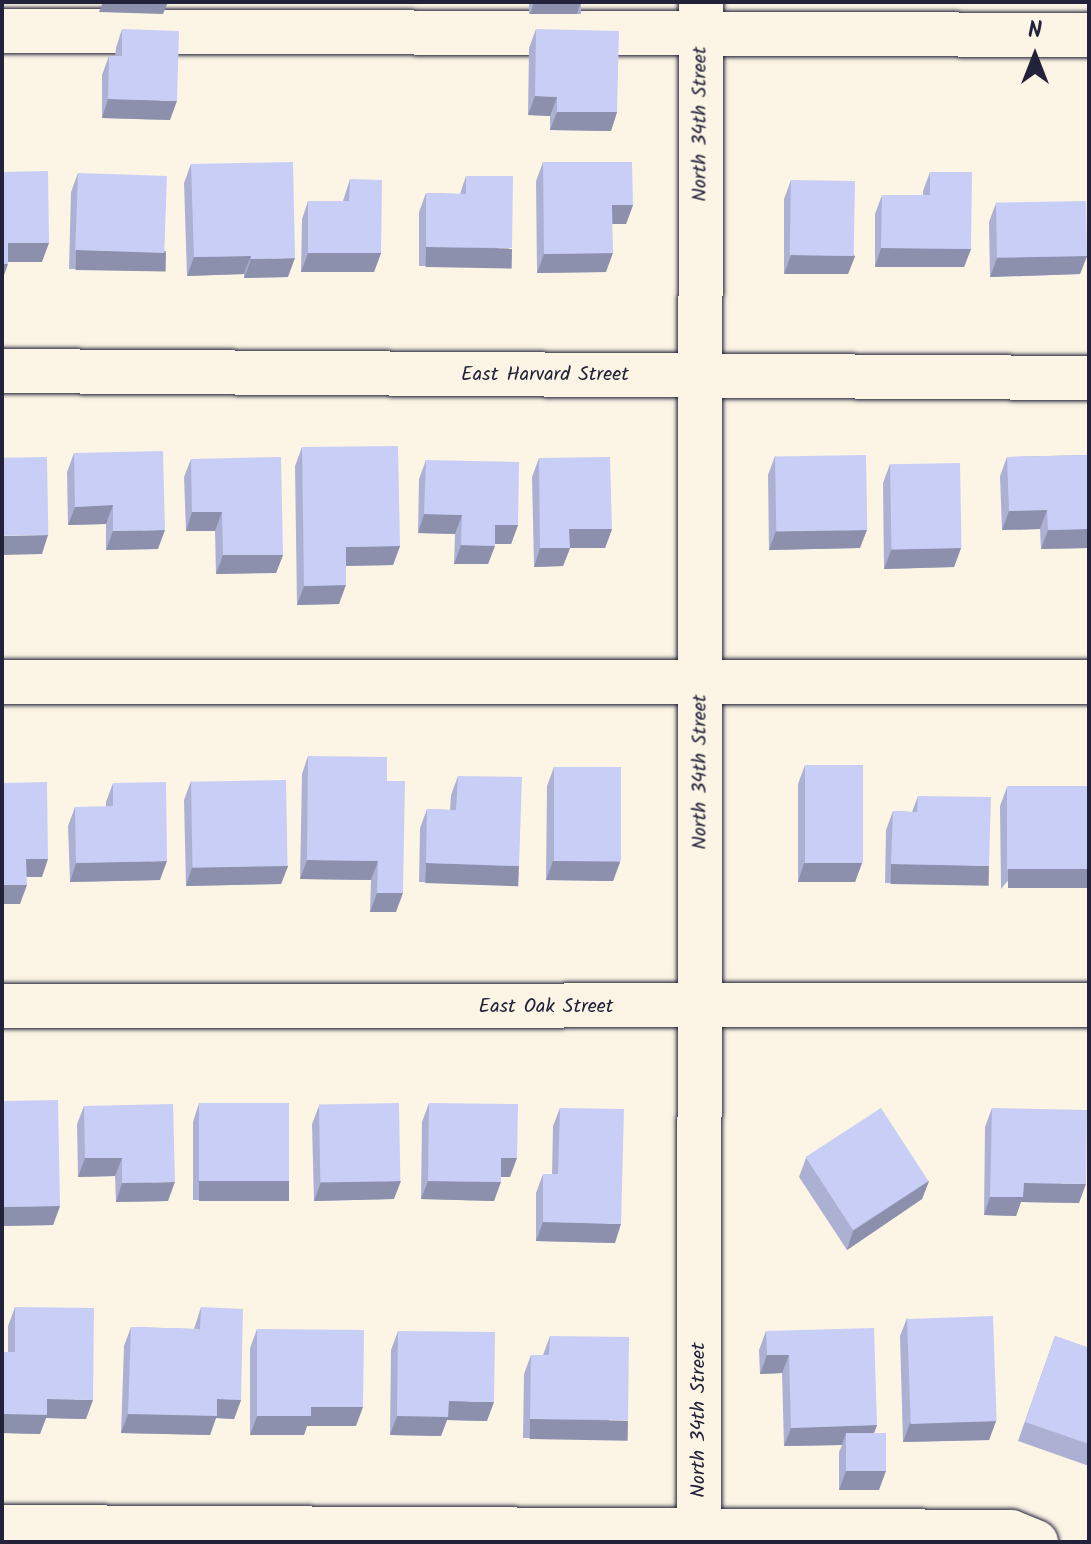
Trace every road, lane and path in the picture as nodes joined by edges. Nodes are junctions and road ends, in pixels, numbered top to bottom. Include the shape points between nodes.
1 (701, 18) edge
2 (2, 31) edge
3 (1089, 35) edge
4 (2, 371) edge
5 (701, 376) junction
6 (1089, 378) edge
7 (701, 681) junction
8 (2, 682) edge
9 (1089, 682) edge
10 (1089, 1005) edge
11 (2, 1006) edge
12 (700, 1007) junction
13 (2, 1527) edge
14 (699, 1536) edge
15 (1036, 1542) edge

1 - 2 street
1 - 3 street
1 - 5 street, North 34th Street
4 - 5 street, East Harvard Street
5 - 6 street, East Harvard Street
5 - 7 street, North 34th Street
7 - 8 street
7 - 9 street
7 - 12 street, North 34th Street
10 - 12 street, East Oak Street
11 - 12 street, East Oak Street
12 - 14 street, North 34th Street
13 - 14 street
14 - 15 street via 1011,1532

